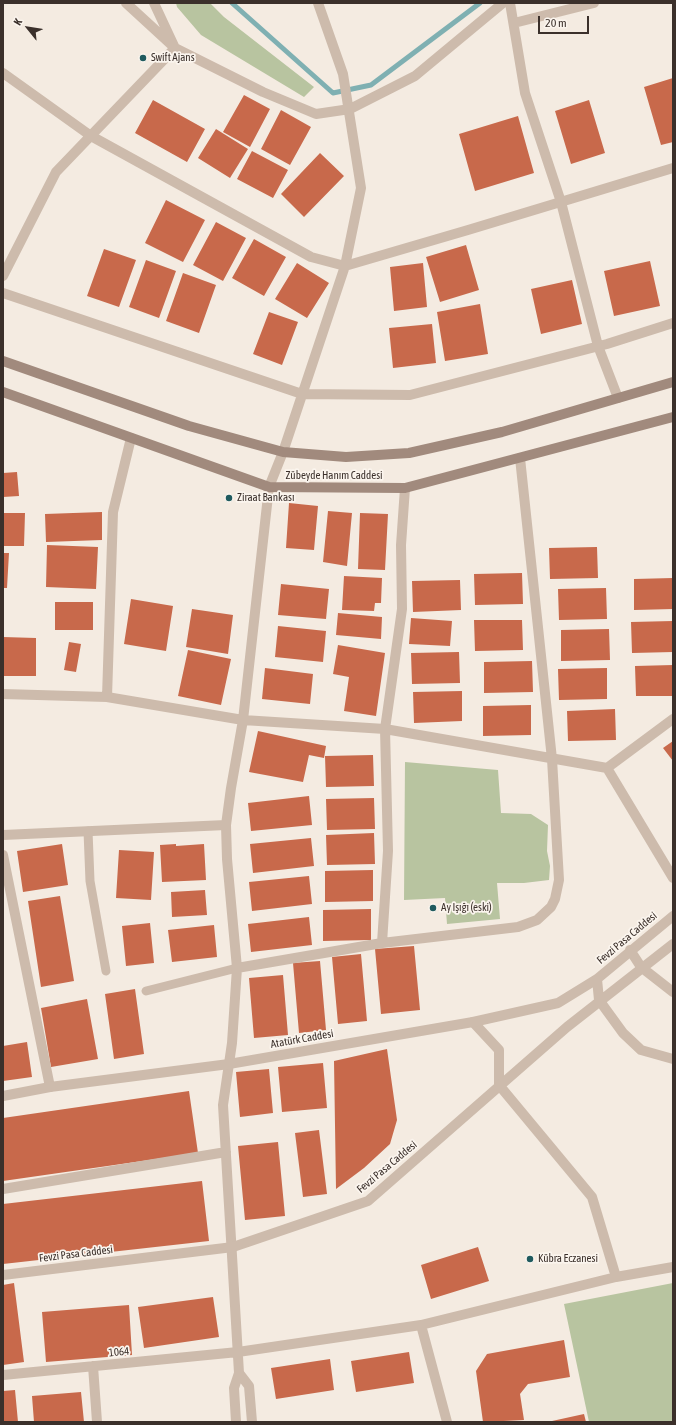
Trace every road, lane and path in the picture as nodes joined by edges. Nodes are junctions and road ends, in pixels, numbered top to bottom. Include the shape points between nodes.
1 (126, 3) edge
2 (154, 3) edge
3 (318, 3) edge
4 (503, 3) edge
5 (510, 3) edge
6 (594, 3) edge
7 (514, 23) junction
8 (175, 48) junction
9 (3, 73) edge
10 (349, 109) junction
11 (90, 136) junction
12 (673, 168) edge
13 (561, 202) junction
14 (345, 266) junction
15 (3, 276) edge
16 (3, 293) edge
17 (673, 323) edge
18 (598, 346) junction
19 (3, 361) edge
20 (673, 382) edge
21 (3, 392) edge
22 (302, 394) junction
23 (618, 398) junction
24 (673, 417) edge
25 (131, 438) junction
26 (283, 452) junction
27 (520, 458) junction
28 (268, 487) junction
29 (405, 488) junction
30 (3, 694) edge
31 (107, 697) junction
32 (673, 719) edge
33 (243, 720) junction
34 (385, 729) junction
35 (552, 759) junction
36 (607, 768) junction
37 (226, 824) junction
38 (88, 831) junction
39 (3, 835) edge
40 (3, 855) edge
41 (673, 878) edge
42 (673, 916) edge
43 (382, 943) junction
44 (673, 944) edge
45 (630, 950) junction
46 (641, 967) junction
47 (237, 968) junction
48 (106, 971) dead end
49 (597, 978) junction
50 (146, 991) dead end
51 (673, 992) edge
52 (599, 1000) junction
53 (473, 1022) junction
54 (673, 1059) edge
55 (229, 1064) junction
56 (500, 1085) junction
57 (50, 1087) junction
58 (3, 1096) edge
59 (226, 1152) junction
60 (3, 1189) edge
61 (233, 1248) junction
62 (673, 1267) edge
63 (3, 1274) edge
64 (616, 1277) junction
65 (421, 1325) junction
66 (238, 1352) junction
67 (93, 1366) junction
68 (239, 1373) junction
69 (3, 1375) edge
70 (97, 1422) edge
71 (236, 1422) edge
72 (252, 1422) edge
73 (447, 1422) edge

1 - 8 street
2 - 8 street
3 - 10 street via 343,74
4 - 10 street via 415,76
5 - 7 street
6 - 7 street
7 - 13 street via 524,93
8 - 10 street via 263,92 316,114
8 - 11 street
9 - 11 street
10 - 14 street via 361,188
11 - 14 street via 311,257
11 - 15 street via 56,172
12 - 13 street
13 - 14 street
13 - 18 street
14 - 22 street
16 - 22 street
17 - 18 street
18 - 22 street via 410,395
18 - 23 street
19 - 26 main road, Zübeyde Hanım Caddesi via 190,426
20 - 23 main road, Zübeyde Hanım Caddesi
21 - 25 main road, Zübeyde Hanım Caddesi
22 - 26 street
23 - 26 main road, Zübeyde Hanım Caddesi via 502,432 409,453 346,457
24 - 27 main road, Zübeyde Hanım Caddesi
25 - 28 main road, Zübeyde Hanım Caddesi
25 - 31 street via 113,512
26 - 28 street
27 - 29 main road, Zübeyde Hanım Caddesi
27 - 35 street
28 - 29 main road, Zübeyde Hanım Caddesi
28 - 33 street
29 - 34 street via 402,609
30 - 31 street
31 - 33 street
32 - 36 street
33 - 34 street
33 - 37 street
34 - 35 street
34 - 43 street via 388,851
35 - 36 street
35 - 43 street via 559,880 555,898 545,914 518,927
36 - 41 street
37 - 38 street
37 - 47 street
38 - 39 street
38 - 48 lane via 90,882
40 - 57 street
42 - 45 street, Fevzi Pasa Caddesi
43 - 47 street
44 - 46 street, Fevzi Pasa Caddesi
45 - 46 street
45 - 49 street, Fevzi Pasa Caddesi
46 - 51 street
46 - 52 street, Fevzi Pasa Caddesi
47 - 50 lane
47 - 55 street
49 - 52 street
49 - 53 street, Atatürk Caddesi via 558,1003
52 - 54 street via 622,1033 642,1050
52 - 56 street, Fevzi Pasa Caddesi
53 - 55 street, Atatürk Caddesi
53 - 56 street via 499,1050
55 - 57 street, Atatürk Caddesi
55 - 59 street via 223,1105
56 - 61 street, Fevzi Pasa Caddesi via 368,1201
56 - 64 street via 592,1197
57 - 58 street, Atatürk Caddesi
59 - 60 street
59 - 61 street
61 - 63 street, Fevzi Pasa Caddesi
61 - 66 street
62 - 64 street, 1064
64 - 65 street, 1064
65 - 66 street, 1064
65 - 73 street
66 - 67 street, 1064
66 - 68 street
67 - 69 street, 1064
67 - 70 street
68 - 71 street via 234,1388
68 - 72 street via 249,1386

